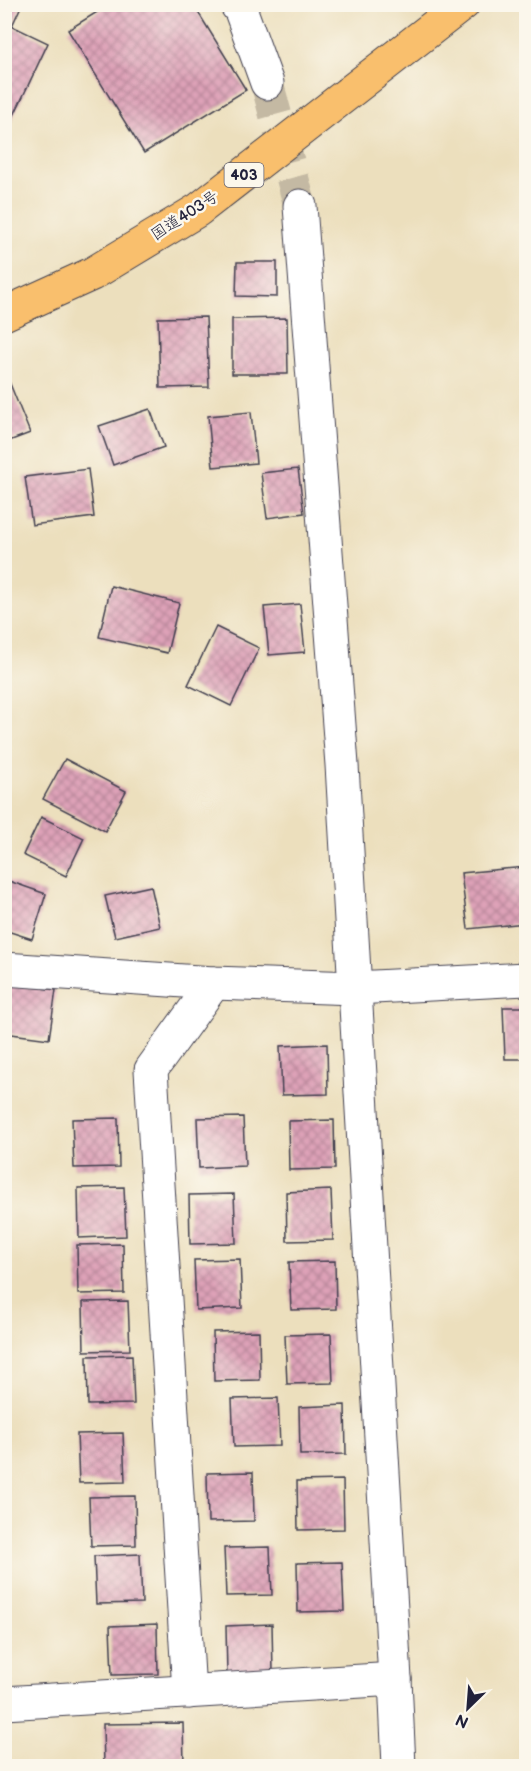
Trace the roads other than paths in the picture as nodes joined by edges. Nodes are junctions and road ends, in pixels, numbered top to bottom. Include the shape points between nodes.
1 (236, 4) edge
2 (463, 4) edge
3 (267, 83) tunnel mouth
4 (300, 206) tunnel mouth
5 (4, 314) edge
6 (4, 969) edge
7 (526, 979) edge
8 (214, 983) junction
9 (355, 988) junction
10 (395, 1679) junction
11 (189, 1692) junction
12 (4, 1702) edge
13 (399, 1767) edge

1 - 3 street
2 - 5 highway, 国道403号 / 403 via 198,210 92,274
4 - 9 street
6 - 8 street
7 - 9 street
8 - 9 street
8 - 11 street via 151,1070
9 - 10 street
10 - 11 street
10 - 13 street
11 - 12 street

